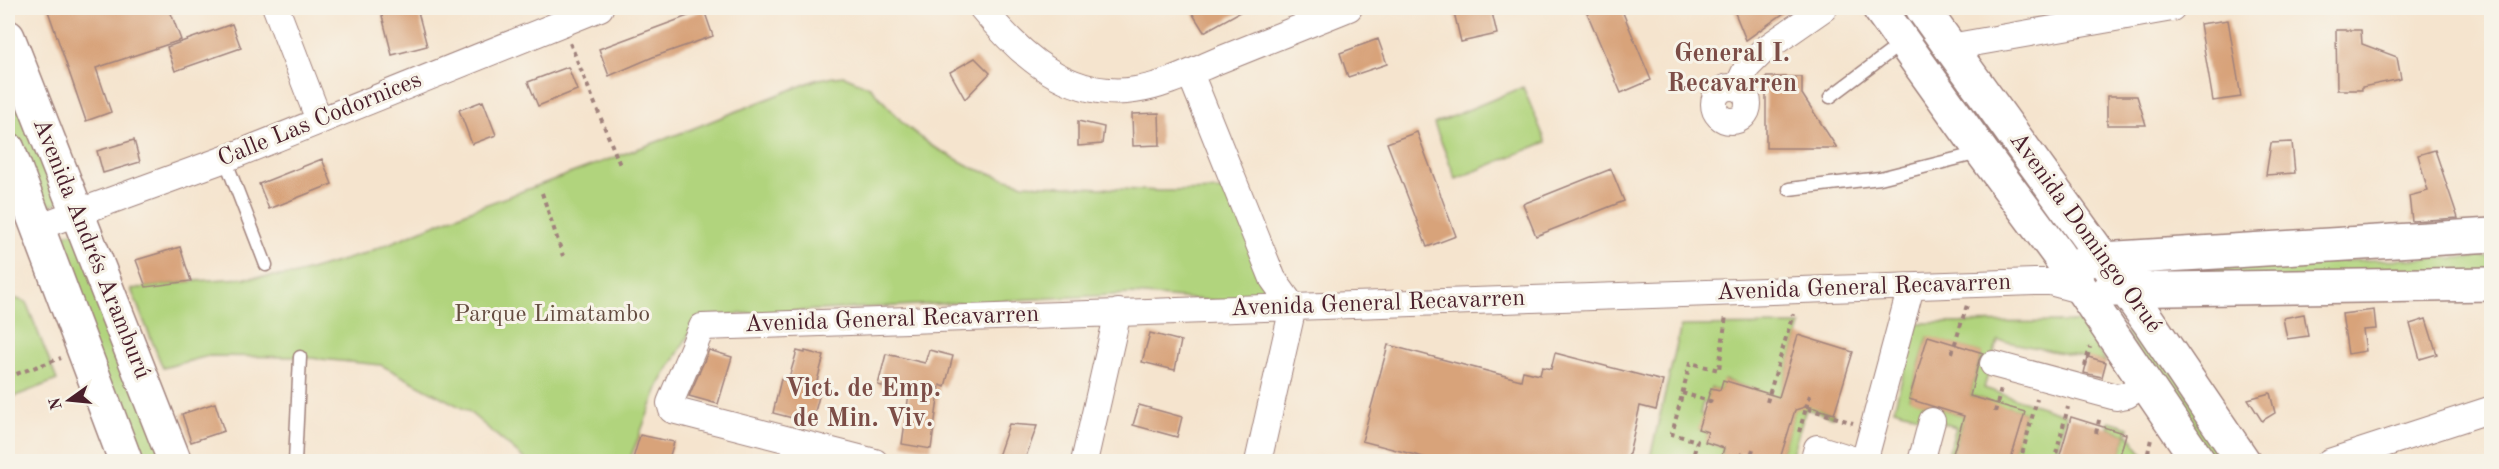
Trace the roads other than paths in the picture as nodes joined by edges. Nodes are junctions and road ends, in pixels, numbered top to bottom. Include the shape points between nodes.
1 (276, 8) edge
2 (600, 8) edge
3 (982, 8) edge
4 (1349, 8) edge
5 (1824, 8) edge
6 (1879, 8) edge
7 (1922, 8) edge
8 (2172, 8) edge
9 (1308, 15) edge
10 (8, 37) edge
11 (1903, 42) junction
12 (1950, 47) junction
13 (1190, 73) junction
14 (1737, 88) dead end
15 (1830, 97) dead end
16 (319, 120) junction
17 (1982, 152) junction
18 (225, 159) junction
19 (11, 166) edge
20 (1789, 189) dead end
21 (77, 213) junction
22 (38, 227) junction
23 (2492, 235) edge
24 (2103, 258) junction
25 (266, 265) dead end
26 (2057, 273) junction
27 (2492, 284) edge
28 (1911, 286) junction
29 (2125, 289) junction
30 (2083, 291) junction
31 (1293, 307) junction
32 (1118, 312) junction
33 (300, 357) dead end
34 (1993, 364) dead end
35 (2145, 383) junction
36 (2492, 409) edge
37 (1932, 421) dead end
38 (126, 462) edge
39 (175, 462) edge
40 (295, 462) edge
41 (875, 462) edge
42 (1084, 462) edge
43 (1258, 462) edge
44 (1813, 462) edge
45 (1863, 462) edge
46 (1921, 462) edge
47 (2199, 462) edge
48 (2244, 462) edge
49 (2329, 462) edge

1 - 16 street
2 - 16 street, Calle Las Codornices
3 - 13 street via 1030,58 1081,87 1136,90
4 - 9 street
5 - 14 street via 1765,49 1747,67
6 - 11 main road, Avenida Domingo Orué
7 - 12 main road, Avenida Domingo Orué
8 - 12 street
9 - 13 street
10 - 21 main road, Avenida Andrés Aramburú
11 - 15 lane
11 - 17 main road, Avenida Domingo Orué
12 - 24 main road, Avenida Domingo Orué
13 - 31 street via 1273,279
16 - 18 street, Calle Las Codornices
17 - 20 lane via 1880,178
17 - 26 main road, Avenida Domingo Orué
18 - 21 street, Calle Las Codornices
18 - 25 lane
19 - 22 main road, Avenida Andrés Aramburú
21 - 22 street, Calle Las Codornices
21 - 39 main road, Avenida Andrés Aramburú
22 - 38 main road, Avenida Andrés Aramburú
23 - 24 main road, Avenida General Recavarren
24 - 26 main road, Avenida General Recavarren
24 - 29 main road, Avenida Domingo Orué
26 - 28 street, Avenida General Recavarren
26 - 30 main road, Avenida Domingo Orué
27 - 29 main road
28 - 31 street, Avenida General Recavarren
28 - 45 street
29 - 30 main road
29 - 48 main road, Avenida Domingo Orué
30 - 35 main road, Avenida Domingo Orué
31 - 32 street, Avenida General Recavarren
31 - 43 street
32 - 41 street, Avenida General Recavarren via 702,327 672,410
32 - 42 street
33 - 40 lane
34 - 35 street via 2043,377 2079,379 2116,397
35 - 47 main road, Avenida Domingo Orué
36 - 49 street
37 - 46 street
44 - 45 street via 1817,448

